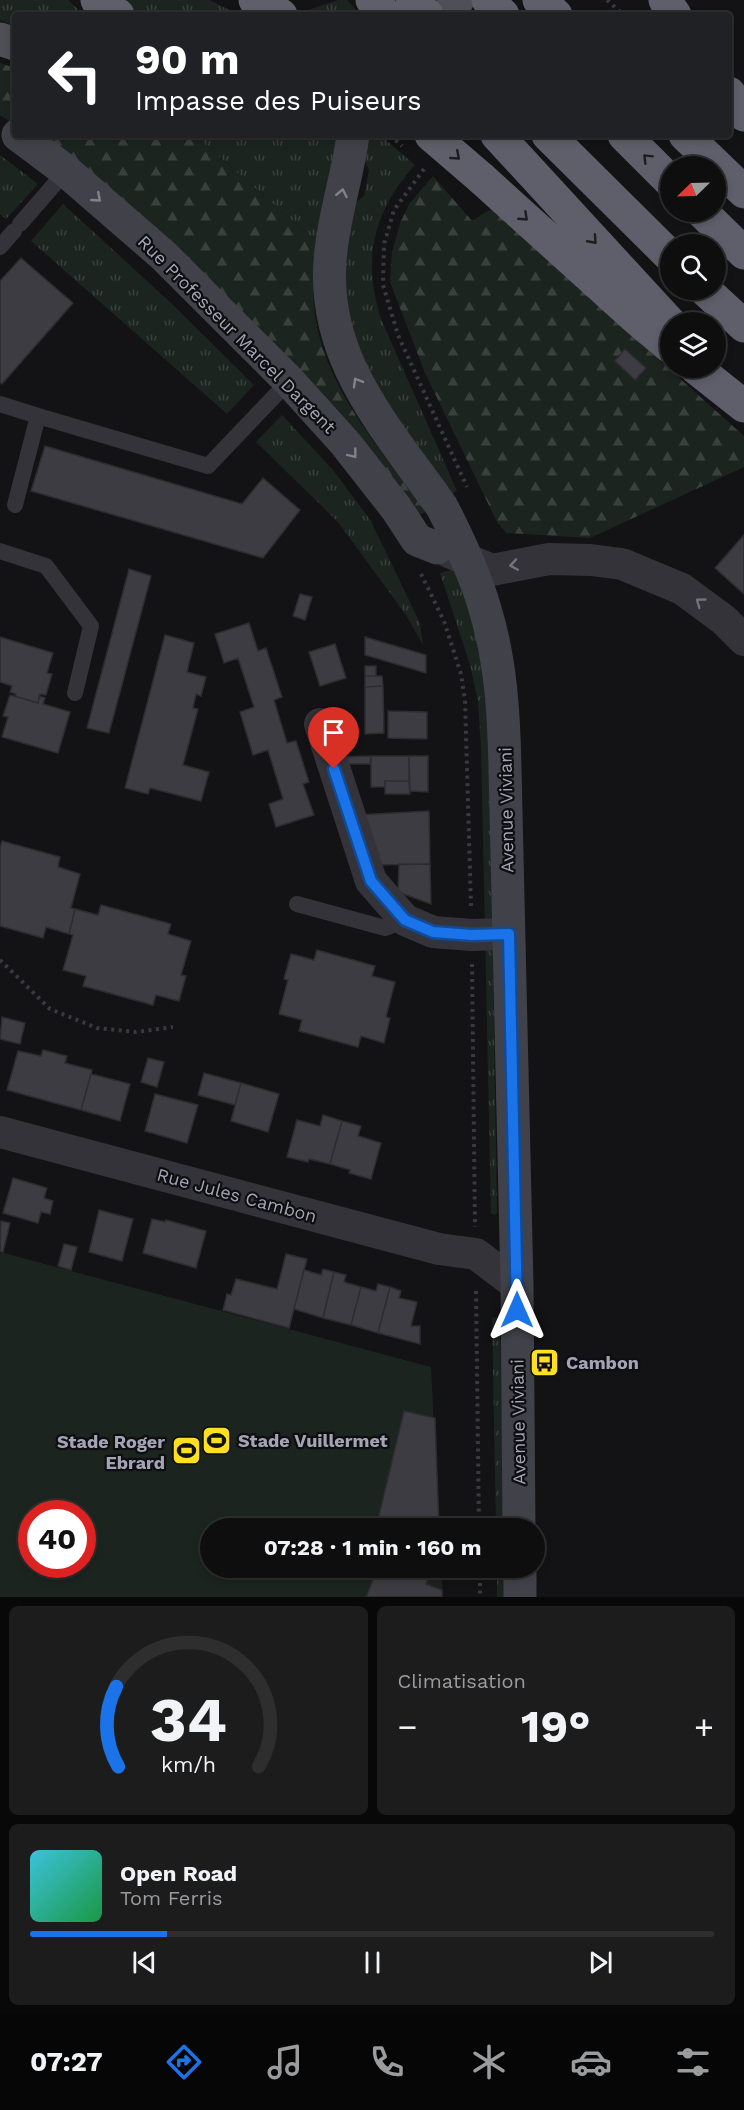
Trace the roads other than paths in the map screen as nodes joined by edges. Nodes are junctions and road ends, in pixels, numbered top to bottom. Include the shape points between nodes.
1 (98, 0) edge
2 (372, 0) edge
3 (412, 0) edge
4 (426, 0) edge
5 (458, 0) edge
6 (488, 0) edge
7 (539, 0) edge
8 (114, 12) edge
9 (383, 12) edge
10 (415, 12) edge
11 (424, 12) edge
12 (448, 12) edge
13 (500, 12) edge
14 (553, 12) edge
15 (732, 97) edge
16 (744, 115) edge
17 (0, 121) edge
18 (12, 130) edge
19 (22, 138) edge
20 (352, 138) edge
21 (434, 138) edge
22 (551, 138) edge
23 (627, 138) edge
24 (688, 138) edge
25 (504, 143) edge
26 (66, 171) junction
27 (660, 171) edge
28 (744, 192) edge
29 (712, 222) edge
30 (660, 246) edge
31 (0, 247) edge
32 (744, 253) edge
33 (716, 300) edge
34 (660, 312) edge
35 (744, 326) edge
36 (660, 339) edge
37 (709, 378) edge
38 (724, 378) edge
39 (289, 381) junction
40 (744, 398) edge
41 (0, 404) edge
42 (744, 406) edge
43 (38, 416) junction
44 (15, 505) dead end
45 (0, 551) edge
46 (427, 558) joint
47 (468, 560) junction
48 (744, 640) edge
49 (75, 693) dead end
50 (320, 724) dead end
51 (297, 904) dead end
52 (405, 920) junction
53 (509, 934) junction
54 (0, 1132) edge
55 (515, 1227) junction
56 (476, 1254) junction
57 (517, 1285) junction
58 (519, 1518) edge
59 (520, 1578) edge
60 (520, 1597) edge

1 - 8 highway
2 - 9 highway
3 - 11 highway, bridge
4 - 10 highway
5 - 12 main road
6 - 13 highway, bridge
7 - 14 highway, bridge
15 - 16 highway
17 - 18 street, Rue Professeur Marcel Dargent
19 - 26 street, Rue Professeur Marcel Dargent
47 -> 20 street, Avenue Viviani via 442,507 354,378 338,338 329,272
21 -> 36 highway, bridge
22 - 30 highway
27 -> 23 highway
24 - 28 highway
25 -> 34 highway
26 - 31 lane
26 -> 39 street, Rue Professeur Marcel Dargent via 164,256
29 - 32 highway
33 - 35 highway
37 - 42 highway
38 - 40 highway
39 - 43 lane via 208,466
39 -> 46 street, Rue Professeur Marcel Dargent via 396,508
41 - 43 lane
43 - 44 lane
45 - 49 lane via 46,566 91,626
46 - 47 street
48 -> 47 street via 682,589 622,564 549,559 492,570
47 - 53 street, Avenue Viviani via 486,610 498,667
50 - 52 street via 371,881
51 - 52 lane via 385,928
52 - 53 street via 433,932
53 - 55 street, Avenue Viviani
54 - 56 street, Rue Jules Cambon via 428,1246
55 - 56 street
55 - 57 street, Avenue Viviani
56 - 57 street, Rue Jules Cambon
57 - 58 street, Avenue Viviani
59 - 60 street

